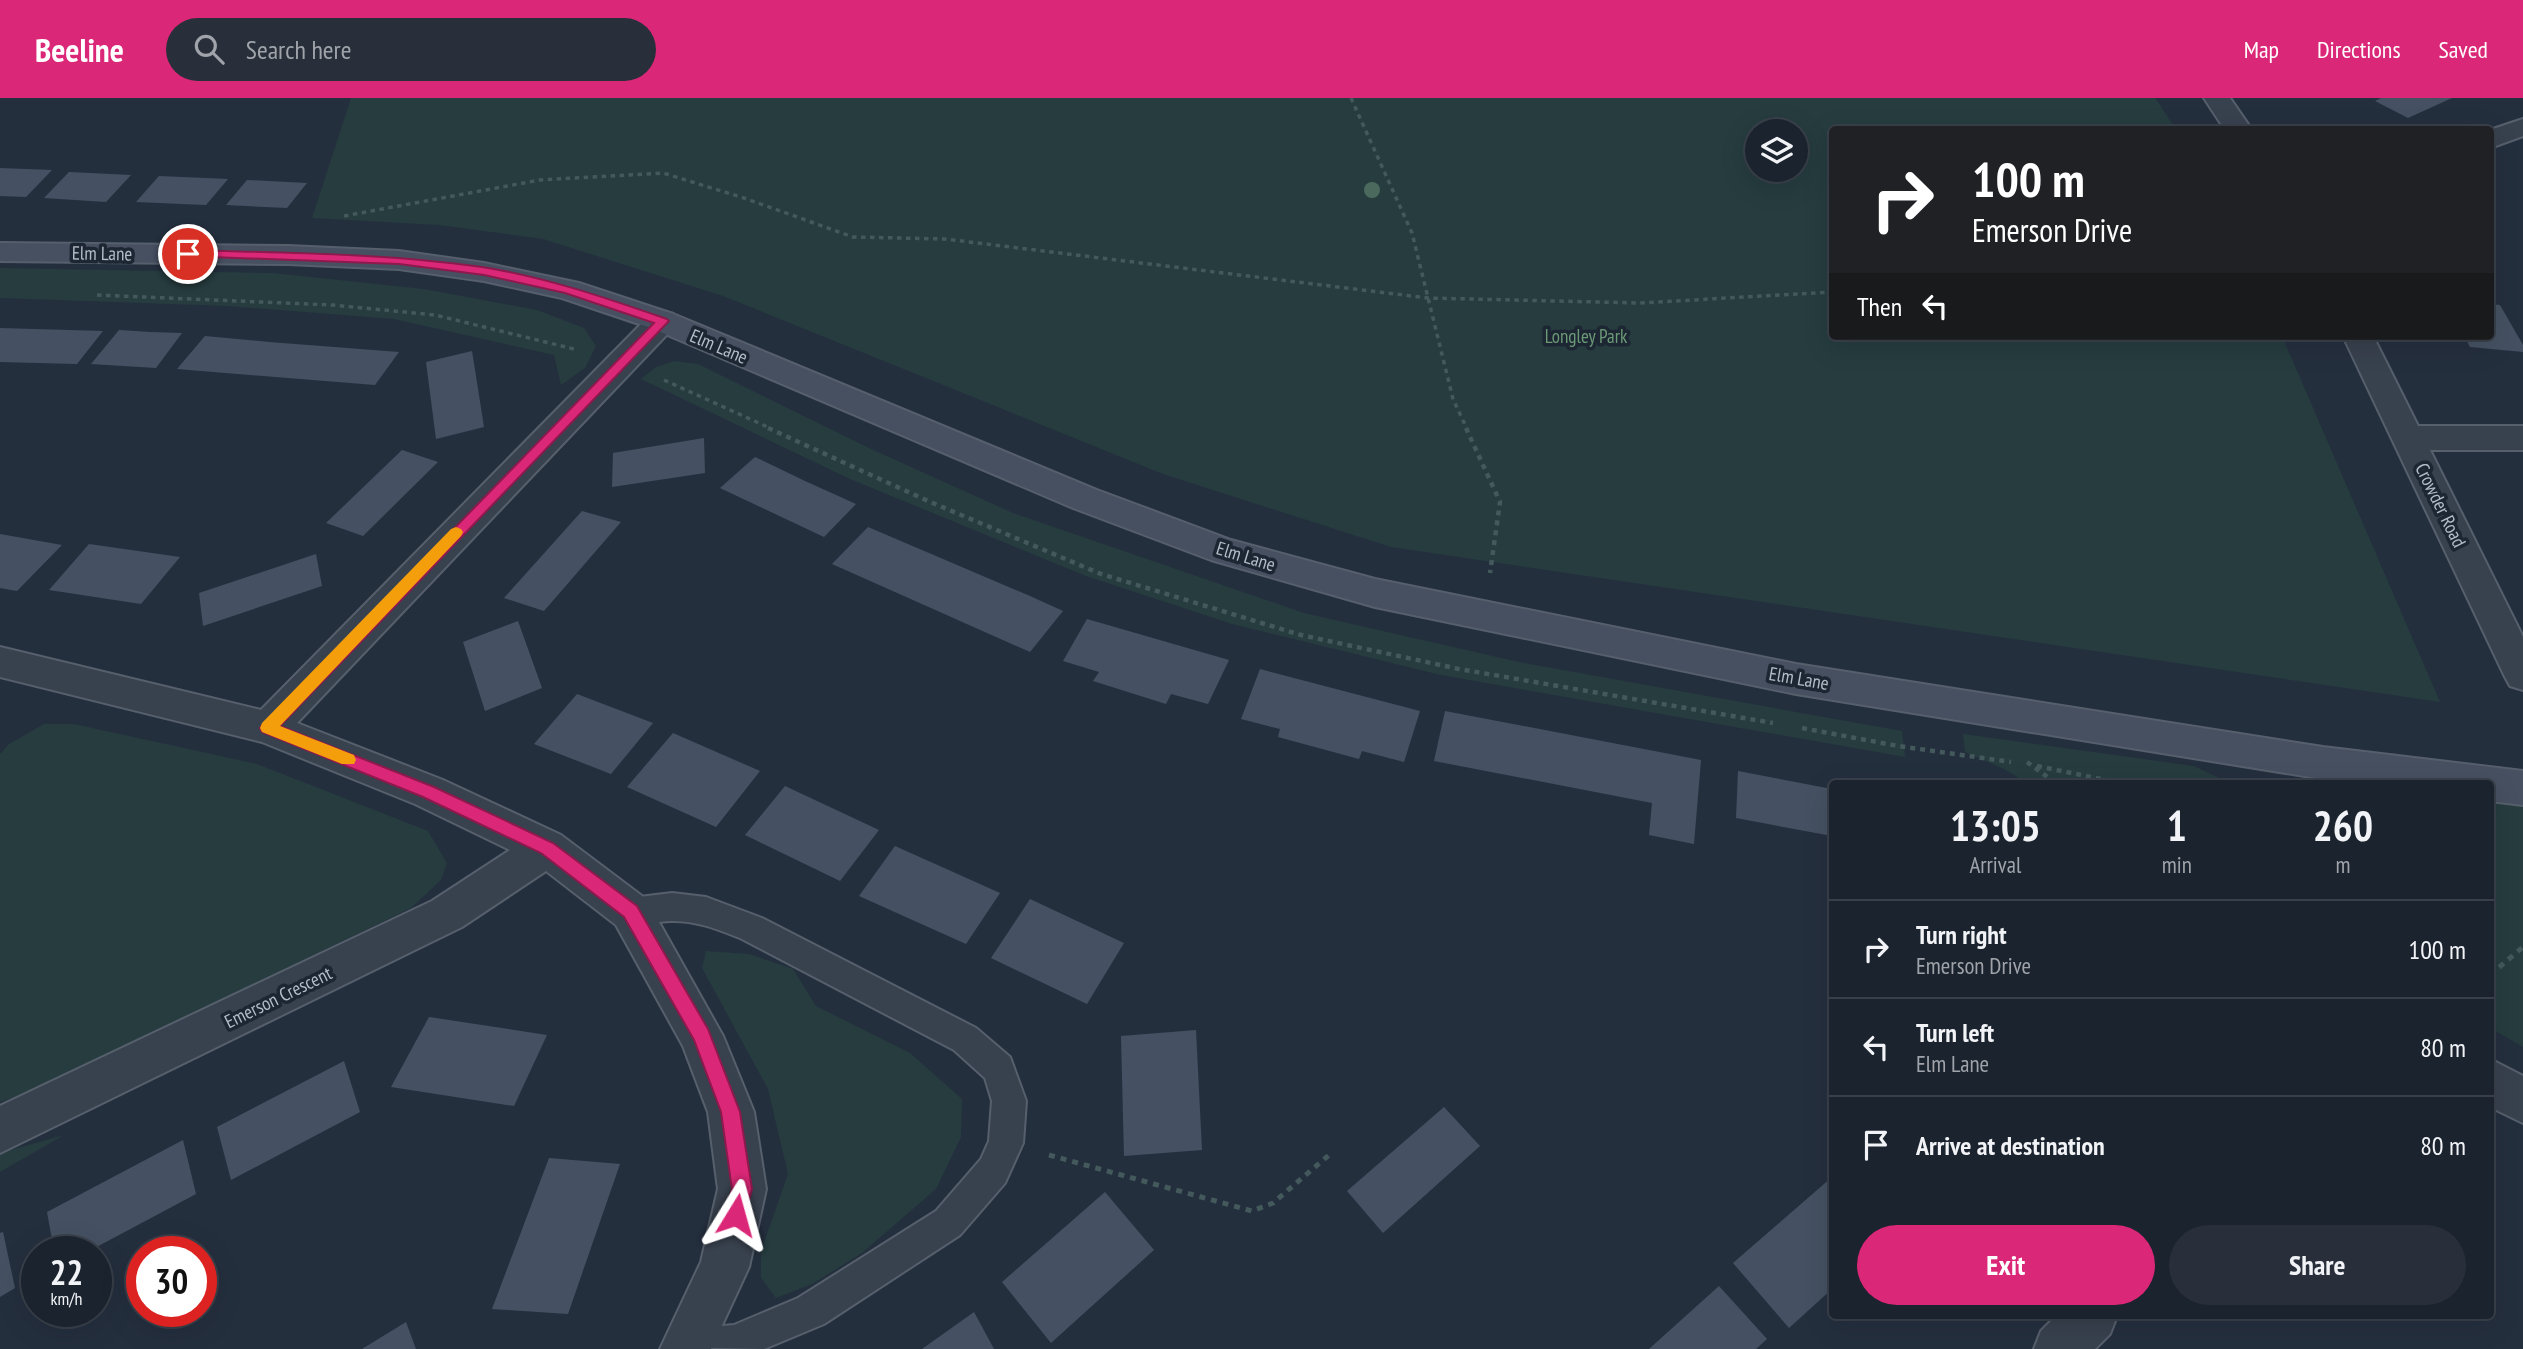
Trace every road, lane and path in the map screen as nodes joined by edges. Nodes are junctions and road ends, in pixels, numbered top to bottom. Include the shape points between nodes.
1 (1351, 98) edge
2 (2217, 98) edge
3 (2236, 126) edge
4 (2523, 127) edge
5 (2494, 138) edge
6 (0, 252) edge
7 (288, 255) junction
8 (1829, 292) edge
9 (1428, 299) junction
10 (663, 321) junction
11 (2360, 340) edge
12 (2409, 438) junction
13 (2523, 438) edge
14 (1483, 616) junction
15 (5, 674) edge
16 (2523, 675) edge
17 (268, 728) junction
18 (2326, 774) edge
19 (2410, 780) edge
20 (2494, 786) edge
21 (2523, 788) edge
22 (547, 848) junction
23 (631, 912) junction
24 (2523, 947) edge
25 (2494, 972) edge
26 (2494, 1083) edge
27 (2523, 1101) edge
28 (0, 1130) edge
29 (1006, 1143) junction
30 (1329, 1155) dead end
31 (2089, 1319) edge
32 (685, 1348) edge
33 (2059, 1349) edge

1 - 9 path via 1412,233
2 - 3 street
4 - 5 street
6 - 7 street, Elm Lane
7 - 9 path via 321,221 540,180 663,173 853,237 946,239
7 - 10 street, Elm Lane via 399,260 484,272 568,290
8 - 9 path via 1640,303
9 - 14 path via 1452,399 1500,502
10 - 14 street, Elm Lane via 1072,494 1223,551 1375,593
10 - 17 street
11 - 12 street, Crowder Road
12 - 13 street
12 - 16 street, Crowder Road
14 - 18 street, Elm Lane via 1796,679
15 - 17 street
17 - 22 street via 429,792
18 - 19 street, Elm Lane
20 - 21 street, Elm Lane
22 - 23 street
22 - 28 street, Emerson Crescent via 447,914
23 - 29 lane via 672,907 706,911 751,928 965,1039 998,1068 1009,1101
23 - 32 street via 701,1035 731,1112 742,1189 724,1267
24 - 25 path
26 - 27 street
29 - 30 path via 1252,1211 1273,1203
29 - 32 lane via 993,1171 948,1223 811,1311 734,1343
31 - 33 street

